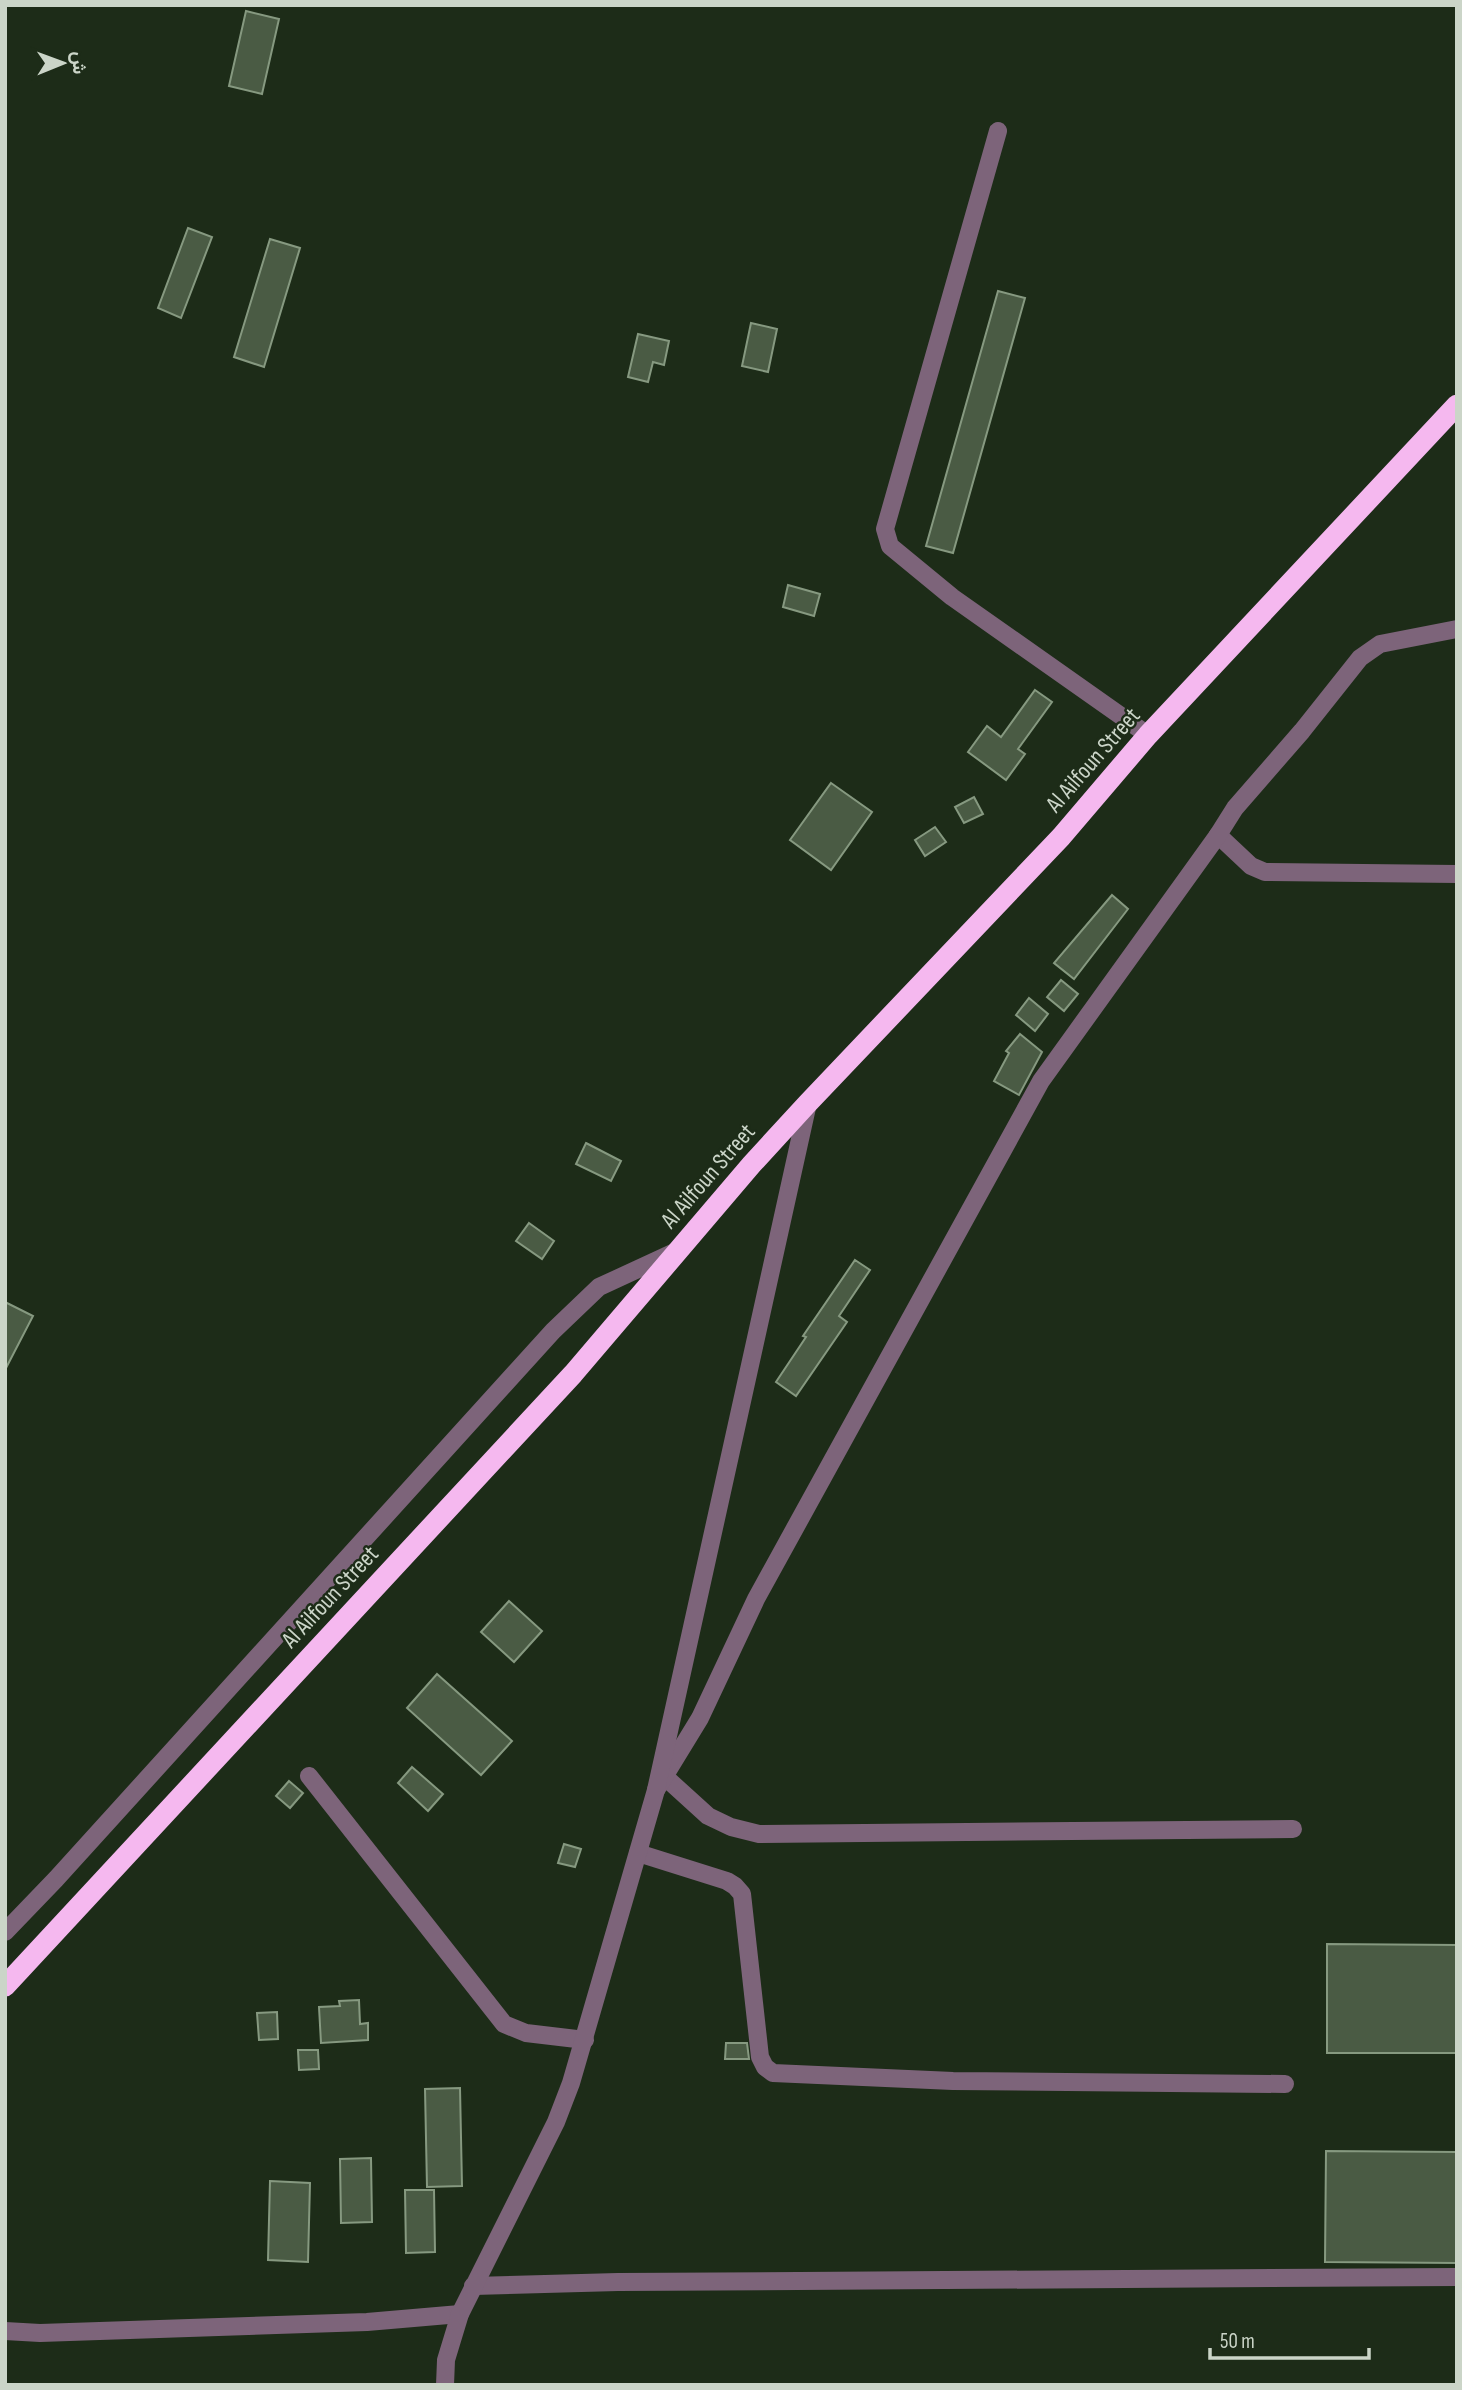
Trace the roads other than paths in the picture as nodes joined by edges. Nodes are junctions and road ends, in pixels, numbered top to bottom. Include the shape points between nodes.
1 (998, 131) dead end
2 (1457, 405) edge
3 (1457, 629) edge
4 (1148, 735) junction
5 (1218, 835) junction
6 (1457, 874) edge
7 (808, 1102) junction
8 (678, 1250) junction
9 (309, 1776) dead end
10 (660, 1783) junction
11 (1293, 1829) dead end
12 (638, 1853) junction
13 (5, 1932) edge
14 (5, 1986) edge
15 (584, 2040) junction
16 (1284, 2084) dead end
17 (1457, 2277) edge
18 (474, 2286) junction
19 (460, 2315) junction
20 (5, 2332) edge
21 (445, 2385) edge

1 - 4 street via 885,529 890,546 952,597
2 - 4 highway, Al Ailfoun Street
3 - 5 street via 1380,645 1360,658 1235,808
4 - 7 highway, Al Ailfoun Street via 1061,837
5 - 6 street via 1251,866 1265,872
5 - 10 street via 1041,1082
7 - 8 highway, Al Ailfoun Street
7 - 10 street
8 - 13 street via 599,1287 553,1331
8 - 14 highway, Al Ailfoun Street via 573,1374
9 - 15 street via 504,2024 526,2033
10 - 11 street via 731,1827 759,1834
10 - 12 street
12 - 15 street
12 - 16 street via 727,1881 741,1894 760,2057 773,2073 953,2081
15 - 18 street via 556,2122
17 - 18 street
18 - 19 street
19 - 20 street
19 - 21 street via 446,2360

